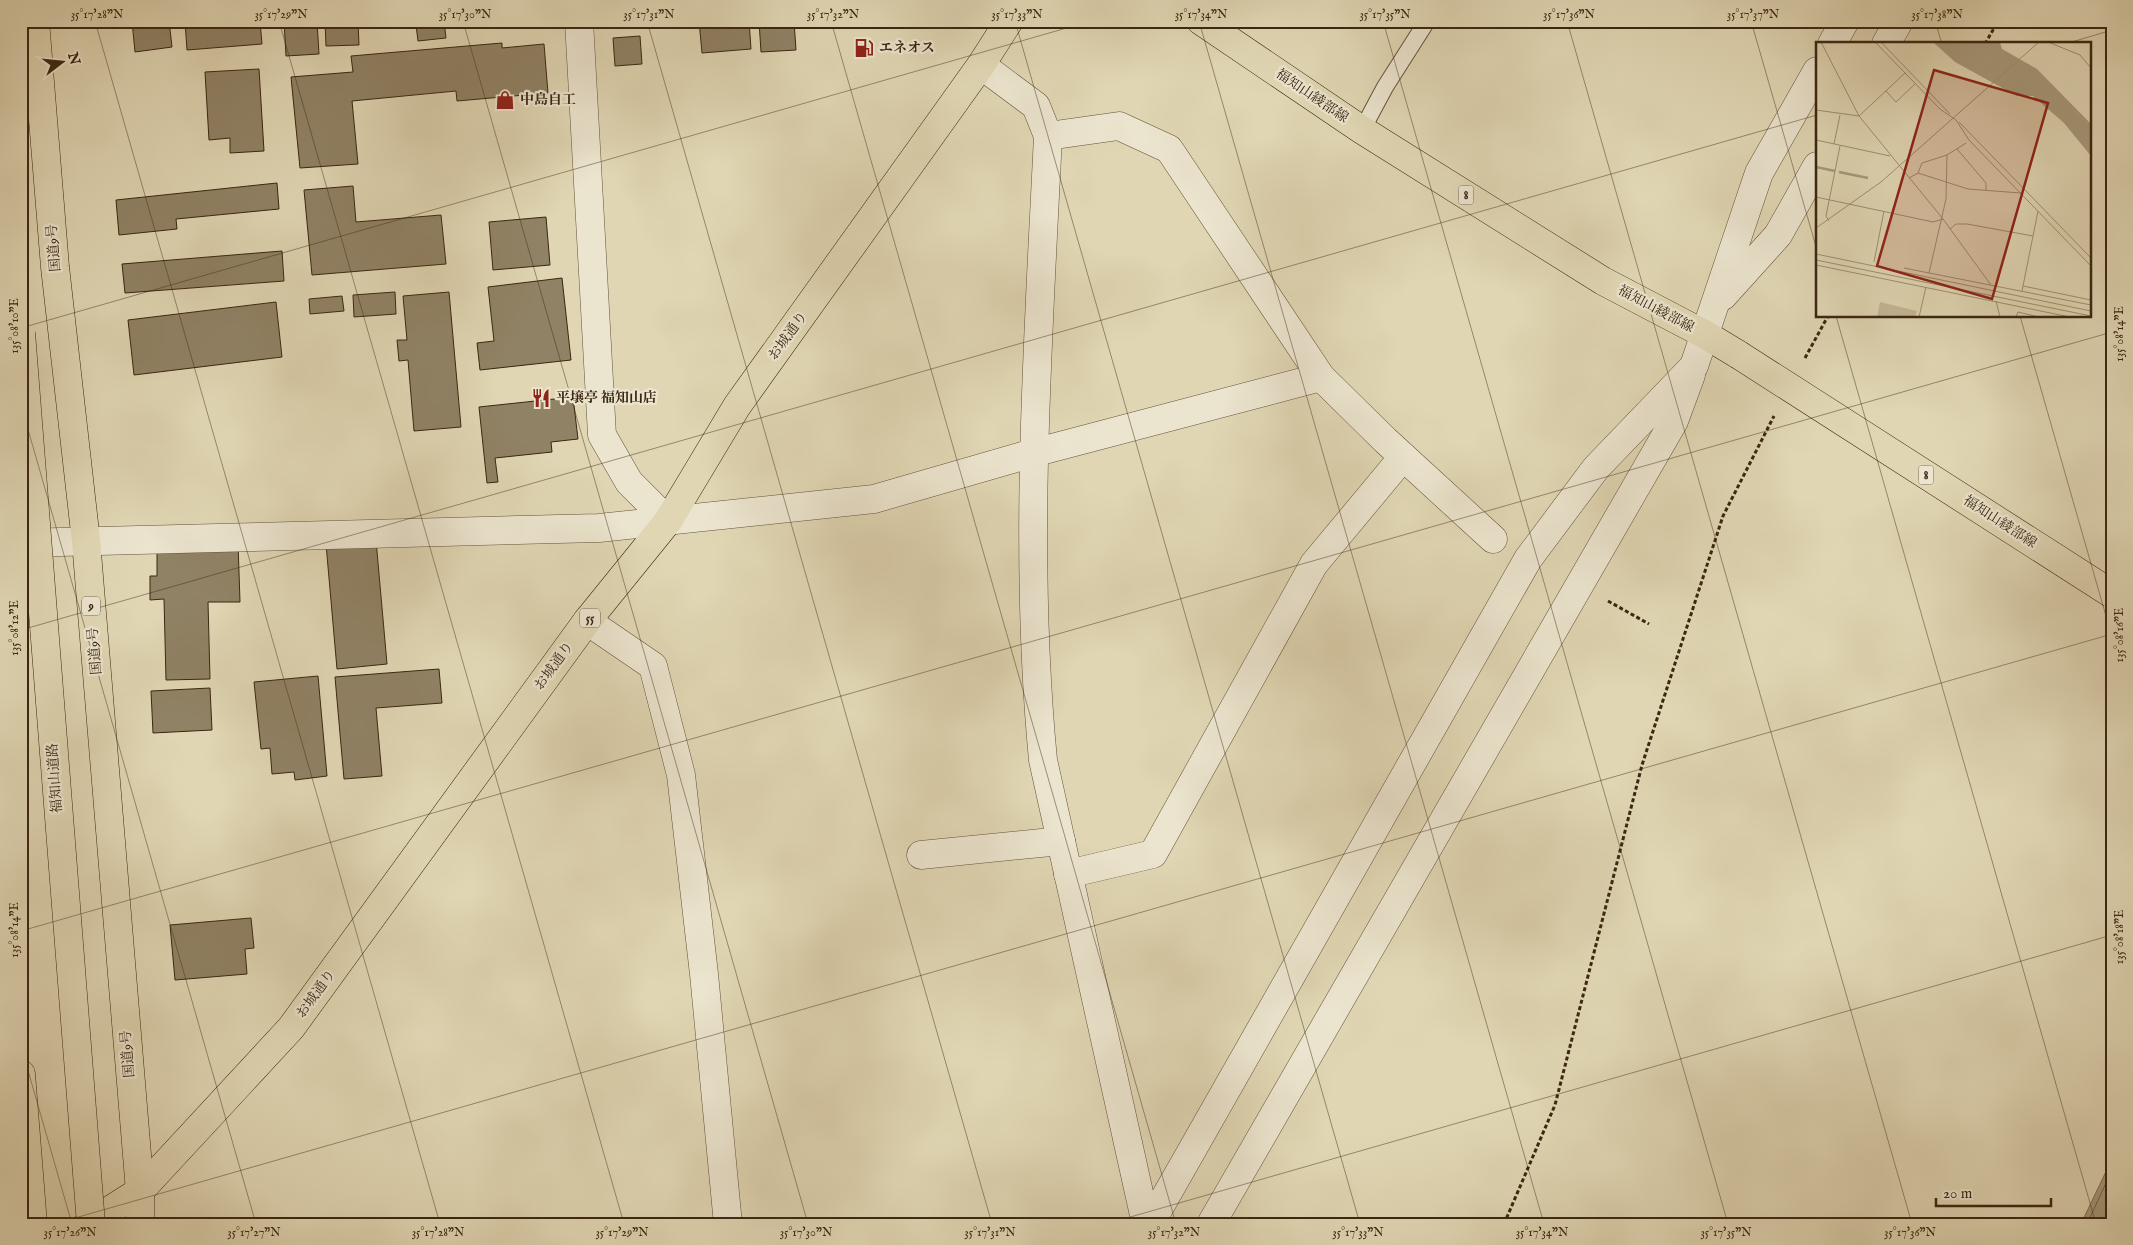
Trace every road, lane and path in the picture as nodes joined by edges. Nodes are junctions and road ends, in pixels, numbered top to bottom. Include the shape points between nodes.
1 (35, 21) edge
2 (579, 21) edge
3 (1009, 21) edge
4 (1202, 21) edge
5 (1427, 21) edge
6 (1845, 21) edge
7 (1899, 21) edge
8 (1998, 21) edge
9 (1833, 42) edge
10 (1887, 42) edge
11 (1986, 42) edge
12 (981, 65) junction
13 (1816, 73) edge
14 (1362, 130) junction
15 (1048, 136) junction
16 (1816, 168) edge
17 (1716, 304) junction
18 (1827, 318) edge
19 (21, 333) edge
20 (1706, 335) junction
21 (1801, 365) dead end
22 (1694, 366) junction
23 (1321, 377) junction
24 (1778, 410) dead end
25 (1033, 453) junction
26 (1403, 457) junction
27 (668, 521) junction
28 (1493, 539) dead end
29 (86, 541) junction
30 (21, 543) edge
31 (2112, 594) edge
32 (587, 621) junction
33 (1061, 841) junction
34 (920, 855) dead end
35 (1068, 874) junction
36 (21, 1074) edge
37 (140, 1191) junction
38 (33, 1224) edge
39 (89, 1224) edge
40 (140, 1224) edge
41 (728, 1224) edge
42 (1146, 1224) edge
43 (1150, 1224) edge
44 (1211, 1224) edge
45 (1504, 1224) edge

1 - 29 main road, 国道9号 / 9 via 55,267
2 - 27 street via 602,435 629,482
3 - 12 main road, お城通り / 55
4 - 14 main road, 福知山綾部線 / 8
5 - 14 lane via 1384,88
6 - 9 street
7 - 10 street
8 - 11 path
12 - 15 street via 1036,106
12 - 27 main road, お城通り / 55 via 737,406
13 - 17 street via 1759,174
14 - 20 main road, 福知山綾部線 / 8 via 1603,281
15 - 23 street via 1119,126 1168,150
15 - 25 street
16 - 17 street via 1778,235
17 - 20 street
18 - 21 path
19 - 39 main road, 福知山道路, bridge
20 - 22 street
20 - 31 main road, 福知山綾部線 / 8, bridge
22 - 43 street via 1596,468 1528,559
22 - 44 street via 1674,421
23 - 25 street
23 - 26 street
24 - 45 path via 1723,516 1642,765 1554,1105
25 - 27 street via 874,499
25 - 33 street via 1036,688 1043,760
26 - 28 street
26 - 35 street via 1314,564 1153,854
27 - 29 street via 599,528
27 - 32 main road, お城通り / 55
29 - 30 street
29 - 37 main road, 国道9号 / 9
32 - 37 main road, お城通り / 55 via 291,1028
32 - 41 street via 653,666 682,775
33 - 34 street
33 - 35 street
35 - 42 street
36 - 38 main road
37 - 39 main road, お城通り
37 - 40 main road, 9

